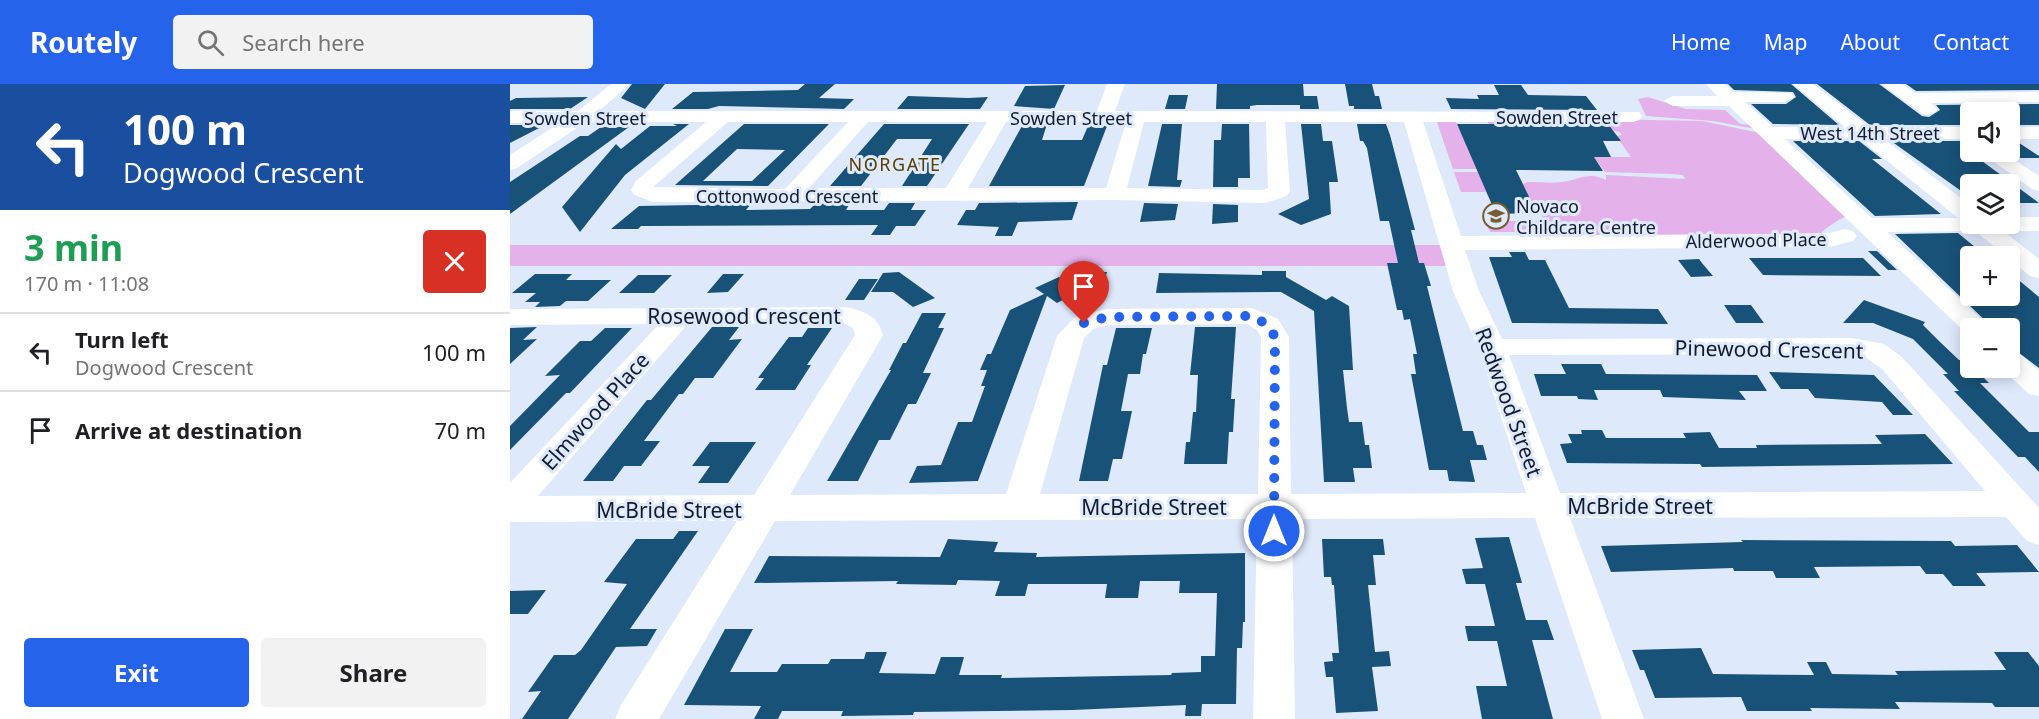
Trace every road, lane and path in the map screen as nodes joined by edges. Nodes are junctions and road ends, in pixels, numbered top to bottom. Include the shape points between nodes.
1 (621, 84) edge
2 (1116, 84) edge
3 (1802, 84) edge
4 (1890, 84) edge
5 (1726, 94) edge
6 (1785, 96) dead end
7 (2039, 97) edge
8 (1911, 98) junction
9 (1673, 101) dead end
10 (1633, 116) dead end
11 (510, 117) edge
12 (582, 117) junction
13 (1275, 117) junction
14 (1412, 117) junction
15 (722, 118) junction
16 (862, 118) junction
17 (999, 118) junction
18 (1103, 118) junction
19 (1136, 118) junction
20 (1960, 130) edge
21 (1770, 133) junction
22 (1865, 133) junction
23 (2020, 133) edge
24 (2039, 133) edge
25 (1960, 135) edge
26 (2007, 162) edge
27 (510, 164) edge
28 (2034, 178) edge
29 (791, 195) junction
30 (953, 195) junction
31 (1115, 195) junction
32 (1960, 208) edge
33 (1960, 224) edge
34 (2020, 224) edge
35 (2039, 224) edge
36 (1868, 225) junction
37 (1993, 234) edge
38 (1845, 236) dead end
39 (1450, 243) junction
40 (2039, 271) edge
41 (680, 316) junction
42 (510, 317) edge
43 (1966, 318) edge
44 (1492, 346) junction
45 (2020, 369) edge
46 (2039, 387) edge
47 (2015, 504) junction
48 (510, 505) edge
49 (1548, 506) junction
50 (1019, 507) junction
51 (1274, 507) junction
52 (510, 510) edge
53 (762, 511) junction
54 (2039, 531) edge
55 (636, 719) edge
56 (1274, 719) edge
57 (1623, 719) edge

1 - 12 street
2 - 18 street
3 - 22 street
4 - 8 street
5 - 6 street
5 - 9 street
5 - 21 street
7 - 8 street
8 - 20 street
10 - 14 street, Sowden Street
11 - 12 street, Sowden Street
12 - 15 street, Sowden Street
12 - 27 street
13 - 14 street, Sowden Street
13 - 19 street, Sowden Street
13 - 31 street, Cottonwood Crescent via 1279,191 1265,197
14 - 39 street, Redwood Street
15 - 16 street, Sowden Street
15 - 29 street, Cottonwood Crescent via 644,185 645,193
16 - 17 street, Sowden Street
16 - 29 street
17 - 18 street, Sowden Street
17 - 30 street
18 - 19 street, Sowden Street
19 - 31 street
21 - 22 street, West 14th Street
21 - 36 street
22 - 25 street, West 14th Street
22 - 32 street
23 - 24 street
26 - 28 street
29 - 30 street, Cottonwood Crescent
30 - 31 street, Cottonwood Crescent
33 - 36 street
34 - 35 street
36 - 43 street
37 - 40 street
38 - 39 street, Alderwood Place via 1781,241
39 - 44 street, Redwood Street via 1466,291
41 - 42 street, Rosewood Crescent
41 - 48 street, Elmwood Place
41 - 53 street, Rosewood Crescent via 844,315 859,317 868,327 869,334
44 - 47 street, Pinewood Crescent via 1852,346 1874,350 1892,363
44 - 49 street, Redwood Street
45 - 46 street
47 - 49 street, McBride Street
47 - 54 street, Pinewood Crescent
49 - 51 street, McBride Street
49 - 57 street, Redwood Street
50 - 51 street, McBride Street
50 - 51 street via 1071,336 1084,323 1107,317 1217,316 1252,316 1268,325 1275,337
50 - 53 street, McBride Street
51 - 56 street
52 - 53 street, McBride Street
53 - 55 street

